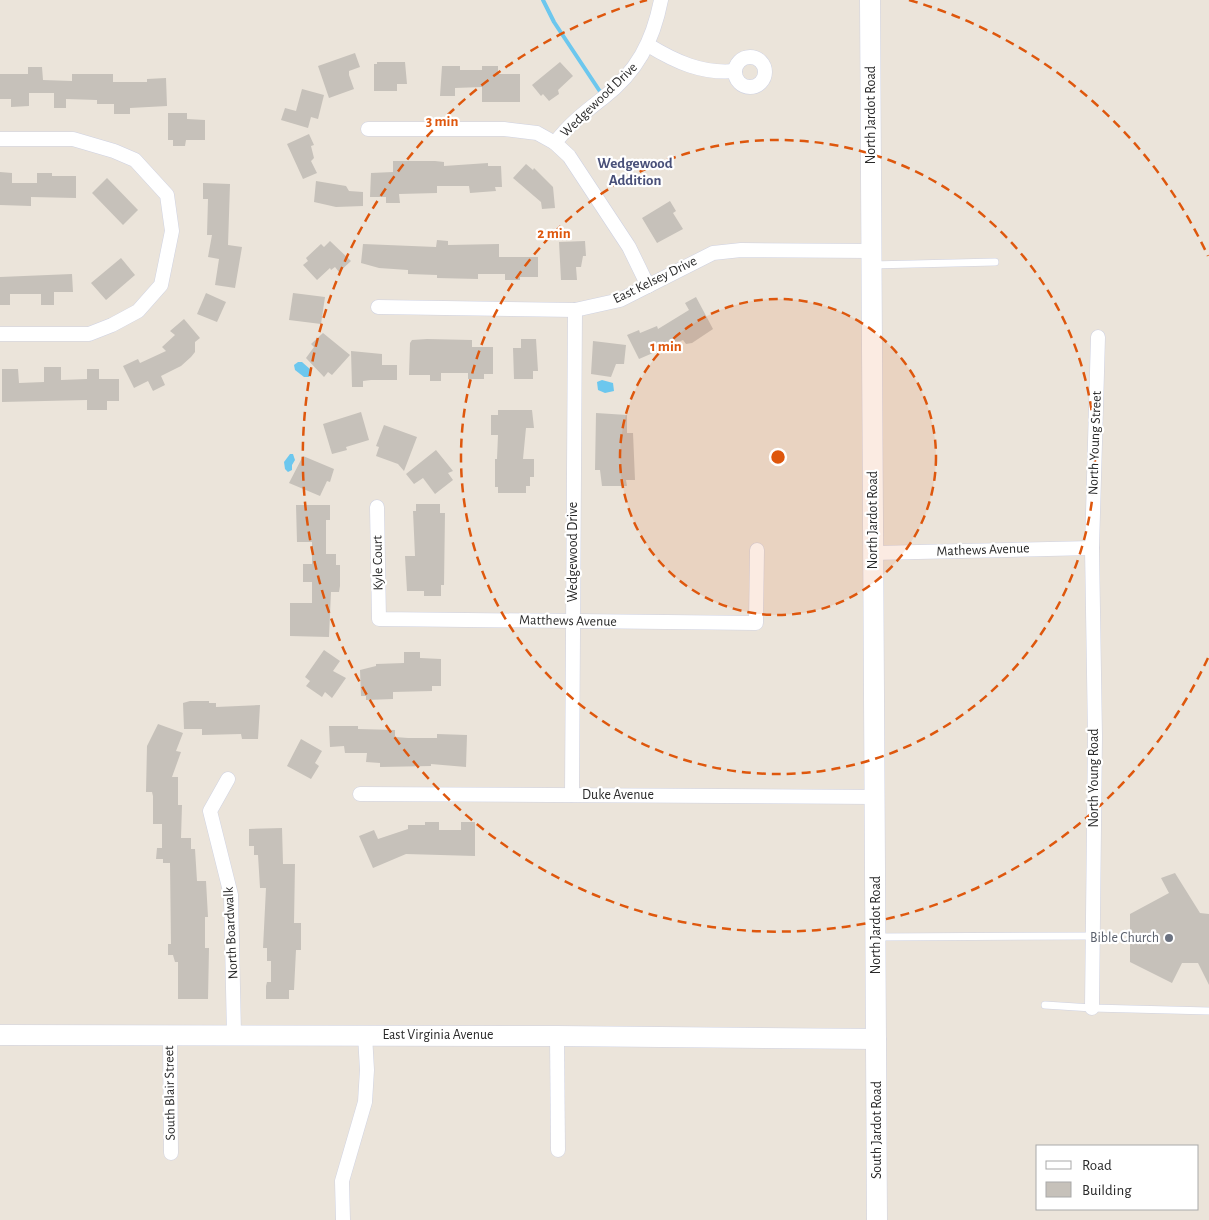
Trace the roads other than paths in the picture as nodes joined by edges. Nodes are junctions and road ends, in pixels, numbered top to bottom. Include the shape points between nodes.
1 (661, 0) edge
2 (870, 0) edge
3 (648, 45) junction
4 (735, 71) dead end
5 (368, 129) dead end
6 (0, 139) edge
7 (555, 143) junction
8 (872, 258) junction
9 (995, 262) dead end
10 (648, 286) junction
11 (378, 307) dead end
12 (575, 310) junction
13 (0, 334) edge
14 (1098, 337) dead end
15 (377, 506) dead end
16 (1092, 548) junction
17 (757, 550) dead end
18 (873, 553) junction
19 (380, 619) joint
20 (573, 621) junction
21 (228, 779) dead end
22 (360, 794) dead end
23 (572, 795) junction
24 (876, 797) junction
25 (1092, 936) junction
26 (876, 937) junction
27 (1045, 1005) dead end
28 (1092, 1008) junction
29 (1209, 1011) edge
30 (170, 1034) junction
31 (234, 1034) junction
32 (0, 1035) edge
33 (365, 1035) junction
34 (558, 1036) junction
35 (876, 1039) junction
36 (558, 1150) dead end
37 (171, 1153) dead end
38 (343, 1220) edge
39 (877, 1220) edge

1 - 3 street, Wedgewood Drive
2 - 8 main road, North Jardot Road
3 - 4 street via 683,64 705,71
3 - 7 street, Wedgewood Drive via 632,71 580,114
5 - 7 street via 521,130 537,133
6 - 13 street via 73,139 135,160 167,195 172,231 161,285 138,311 89,334
7 - 10 street via 569,156 629,247
8 - 9 lane
8 - 10 street, East Kelsey Drive via 726,251 702,258
8 - 18 main road, North Jardot Road
10 - 12 street, East Kelsey Drive via 620,300
11 - 12 street, East Kelsey Drive
12 - 20 street, Wedgewood Drive
14 - 16 street, North Young Street
15 - 19 street, Kyle Court
16 - 18 street, Mathews Avenue
16 - 25 street, North Young Road via 1095,736
17 - 20 street, Matthews Avenue via 756,623
18 - 24 main road, North Jardot Road
19 - 20 street, Matthews Avenue
20 - 23 street, Wedgewood Drive
21 - 31 street, North Boardwalk via 210,811 231,895
22 - 23 street, Duke Avenue
23 - 24 street, Duke Avenue
24 - 26 main road, North Jardot Road
25 - 26 lane
25 - 28 street, North Young Road
26 - 35 main road, North Jardot Road
27 - 28 lane
28 - 29 lane
30 - 31 main road, East Virginia Avenue
30 - 32 main road, East Virginia Avenue
30 - 37 street, South Blair Street
31 - 33 main road, East Virginia Avenue
33 - 34 main road, East Virginia Avenue
33 - 38 street via 365,1102 342,1181
34 - 35 main road, East Virginia Avenue
34 - 36 street
35 - 39 main road, South Jardot Road

